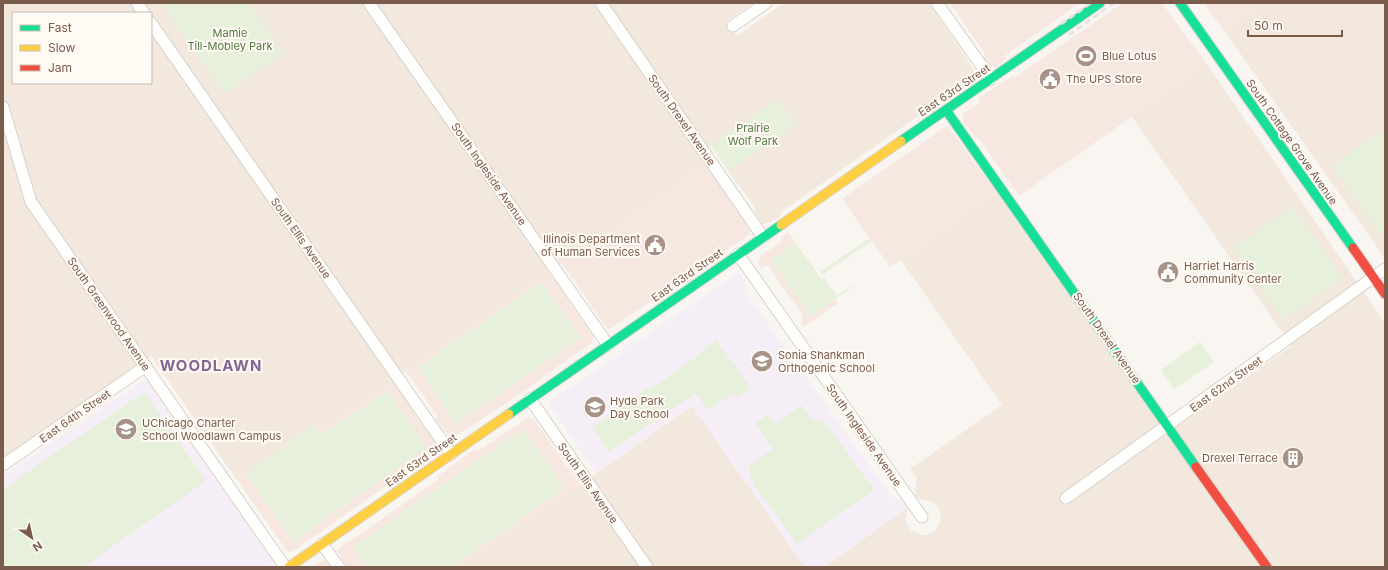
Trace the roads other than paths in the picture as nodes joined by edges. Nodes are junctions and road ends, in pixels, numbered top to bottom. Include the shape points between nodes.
1 (137, 3) edge
2 (369, 3) edge
3 (601, 3) edge
4 (766, 3) edge
5 (937, 3) edge
6 (1100, 3) edge
7 (1180, 3) edge
8 (143, 12) edge
9 (152, 24) edge
10 (733, 26) dead end
11 (991, 80) junction
12 (3, 107) edge
13 (946, 110) junction
14 (763, 237) junction
15 (738, 254) junction
16 (1385, 269) edge
17 (1373, 277) junction
18 (1385, 294) edge
19 (608, 345) junction
20 (146, 366) junction
21 (530, 399) junction
22 (1168, 426) junction
23 (452, 454) junction
24 (3, 465) edge
25 (1066, 498) dead end
26 (922, 517) dead end
27 (322, 544) junction
28 (285, 567) edge
29 (289, 567) edge
30 (339, 567) edge
31 (647, 567) edge
32 (1267, 567) edge

1 - 8 street
2 - 19 street, South Ingleside Avenue
3 - 14 street, South Drexel Avenue
4 - 10 street
5 - 11 street
6 - 11 main road, East 63rd Street
7 - 17 main road, South Cottage Grove Avenue
9 - 23 street, South Ellis Avenue
11 - 13 main road, East 63rd Street
12 - 20 street, South Greenwood Avenue via 31,202
13 - 14 main road, East 63rd Street
13 - 22 main road, South Drexel Avenue
14 - 15 main road, East 63rd Street
15 - 19 main road, East 63rd Street
15 - 26 street, South Ingleside Avenue
16 - 17 street, East 62nd Street
17 - 18 main road, South Cottage Grove Avenue
17 - 22 street, East 62nd Street
19 - 21 main road, East 63rd Street
20 - 24 street, East 64th Street
20 - 28 street, South Greenwood Avenue
21 - 23 main road, East 63rd Street
21 - 31 street, South Ellis Avenue
22 - 25 street, East 62nd Street
22 - 32 main road, South Drexel Avenue
23 - 27 main road, East 63rd Street
27 - 29 main road, East 63rd Street
27 - 30 street

